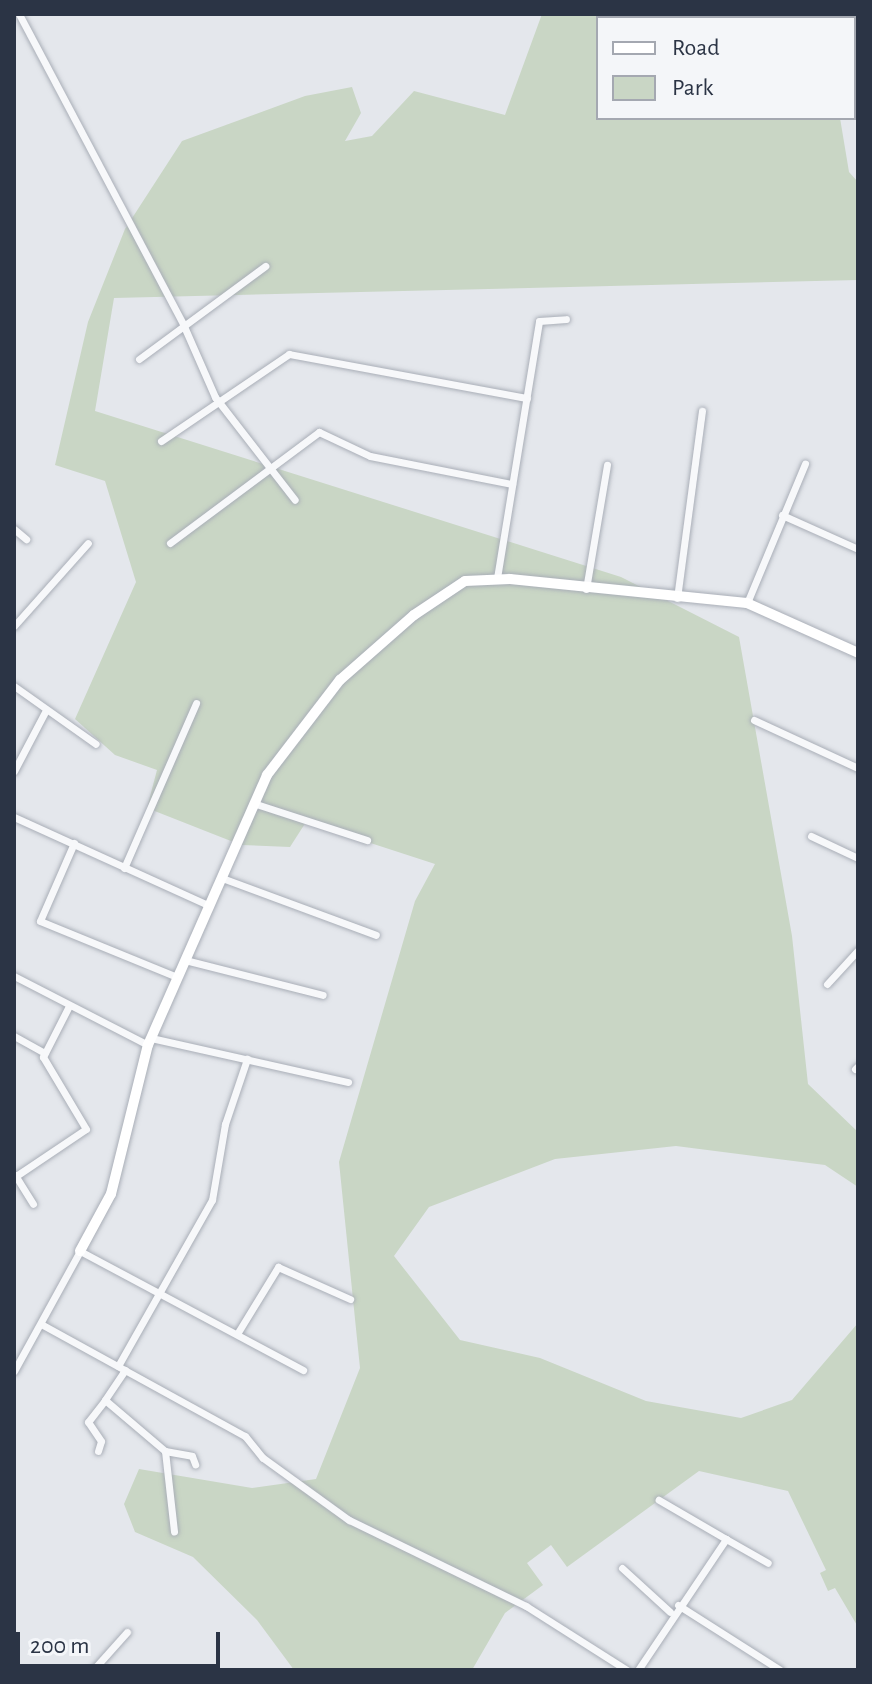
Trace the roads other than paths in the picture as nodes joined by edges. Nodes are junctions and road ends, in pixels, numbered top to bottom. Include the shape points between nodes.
1 (19, 14) edge
2 (265, 266) dead end
3 (566, 319) dead end
4 (183, 324) junction
5 (139, 359) dead end
6 (215, 397) junction
7 (527, 398) junction
8 (702, 411) dead end
9 (161, 441) dead end
10 (805, 464) dead end
11 (607, 465) dead end
12 (265, 467) junction
13 (512, 484) junction
14 (295, 500) dead end
15 (782, 515) junction
16 (14, 529) edge
17 (26, 539) dead end
18 (88, 543) dead end
19 (170, 543) dead end
20 (858, 549) edge
21 (497, 578) junction
22 (586, 591) junction
23 (677, 598) junction
24 (747, 603) junction
25 (14, 625) edge
26 (858, 653) edge
27 (14, 686) edge
28 (196, 703) dead end
29 (45, 712) junction
30 (754, 720) dead end
31 (96, 744) dead end
32 (858, 768) edge
33 (14, 771) edge
34 (253, 803) junction
35 (14, 817) edge
36 (811, 836) dead end
37 (367, 840) dead end
38 (74, 843) junction
39 (858, 858) edge
40 (124, 868) junction
41 (222, 878) junction
42 (210, 906) junction
43 (376, 935) dead end
44 (858, 950) edge
45 (185, 960) junction
46 (14, 976) edge
47 (177, 977) junction
48 (827, 984) dead end
49 (323, 995) dead end
50 (69, 1006) junction
51 (14, 1036) edge
52 (150, 1041) junction
53 (45, 1053) junction
54 (247, 1059) junction
55 (348, 1082) dead end
56 (15, 1174) edge
57 (33, 1204) dead end
58 (80, 1251) junction
59 (160, 1294) junction
60 (350, 1299) dead end
61 (41, 1324) junction
62 (237, 1334) junction
63 (122, 1368) junction
64 (303, 1370) dead end
65 (14, 1371) edge
66 (105, 1400) junction
67 (98, 1451) dead end
68 (165, 1451) junction
69 (195, 1464) dead end
70 (659, 1500) dead end
71 (174, 1531) dead end
72 (726, 1539) junction
73 (768, 1563) dead end
74 (622, 1568) dead end
75 (678, 1605) junction
76 (670, 1612) junction
77 (127, 1632) dead end
78 (93, 1670) edge
79 (627, 1670) edge
80 (638, 1670) edge
81 (780, 1670) edge

1 - 4 street
2 - 4 street
3 - 7 street via 541,318
4 - 5 street
4 - 6 street
6 - 7 street via 245,386 289,354
6 - 9 street
6 - 12 street
7 - 13 street
8 - 23 street
10 - 15 street
11 - 22 street
12 - 13 street via 325,432 370,456
12 - 14 street
12 - 19 street
13 - 21 street
15 - 20 street
15 - 24 street
16 - 17 street
18 - 25 street
21 - 22 street
21 - 34 street via 465,581 442,595 340,680 280,750
22 - 23 street
23 - 24 street
24 - 26 street
27 - 29 street
28 - 40 street
29 - 31 street
29 - 33 street
30 - 32 street
34 - 37 street
34 - 41 street
35 - 38 street
36 - 39 street
38 - 40 street
38 - 47 street via 40,921
40 - 42 street
41 - 42 street
41 - 43 street
42 - 45 street
44 - 48 street
45 - 47 street
45 - 49 street
46 - 50 street
47 - 52 street
50 - 52 street
50 - 53 street
51 - 53 street
52 - 54 street
52 - 58 street via 111,1194
53 - 56 street via 86,1129
54 - 55 street
54 - 59 street via 225,1124 212,1200
56 - 57 street
58 - 59 street
58 - 61 street
59 - 62 street
59 - 63 street
60 - 62 street via 278,1267
61 - 63 street
61 - 65 street
62 - 64 street
63 - 66 street
63 - 79 street via 245,1436 263,1458 360,1526 526,1606
66 - 67 street via 88,1422 101,1441
66 - 68 street
68 - 69 street via 192,1456
68 - 71 street
70 - 72 street
72 - 73 street
72 - 75 street
74 - 76 street
75 - 76 street
75 - 81 street
76 - 80 street
77 - 78 street

